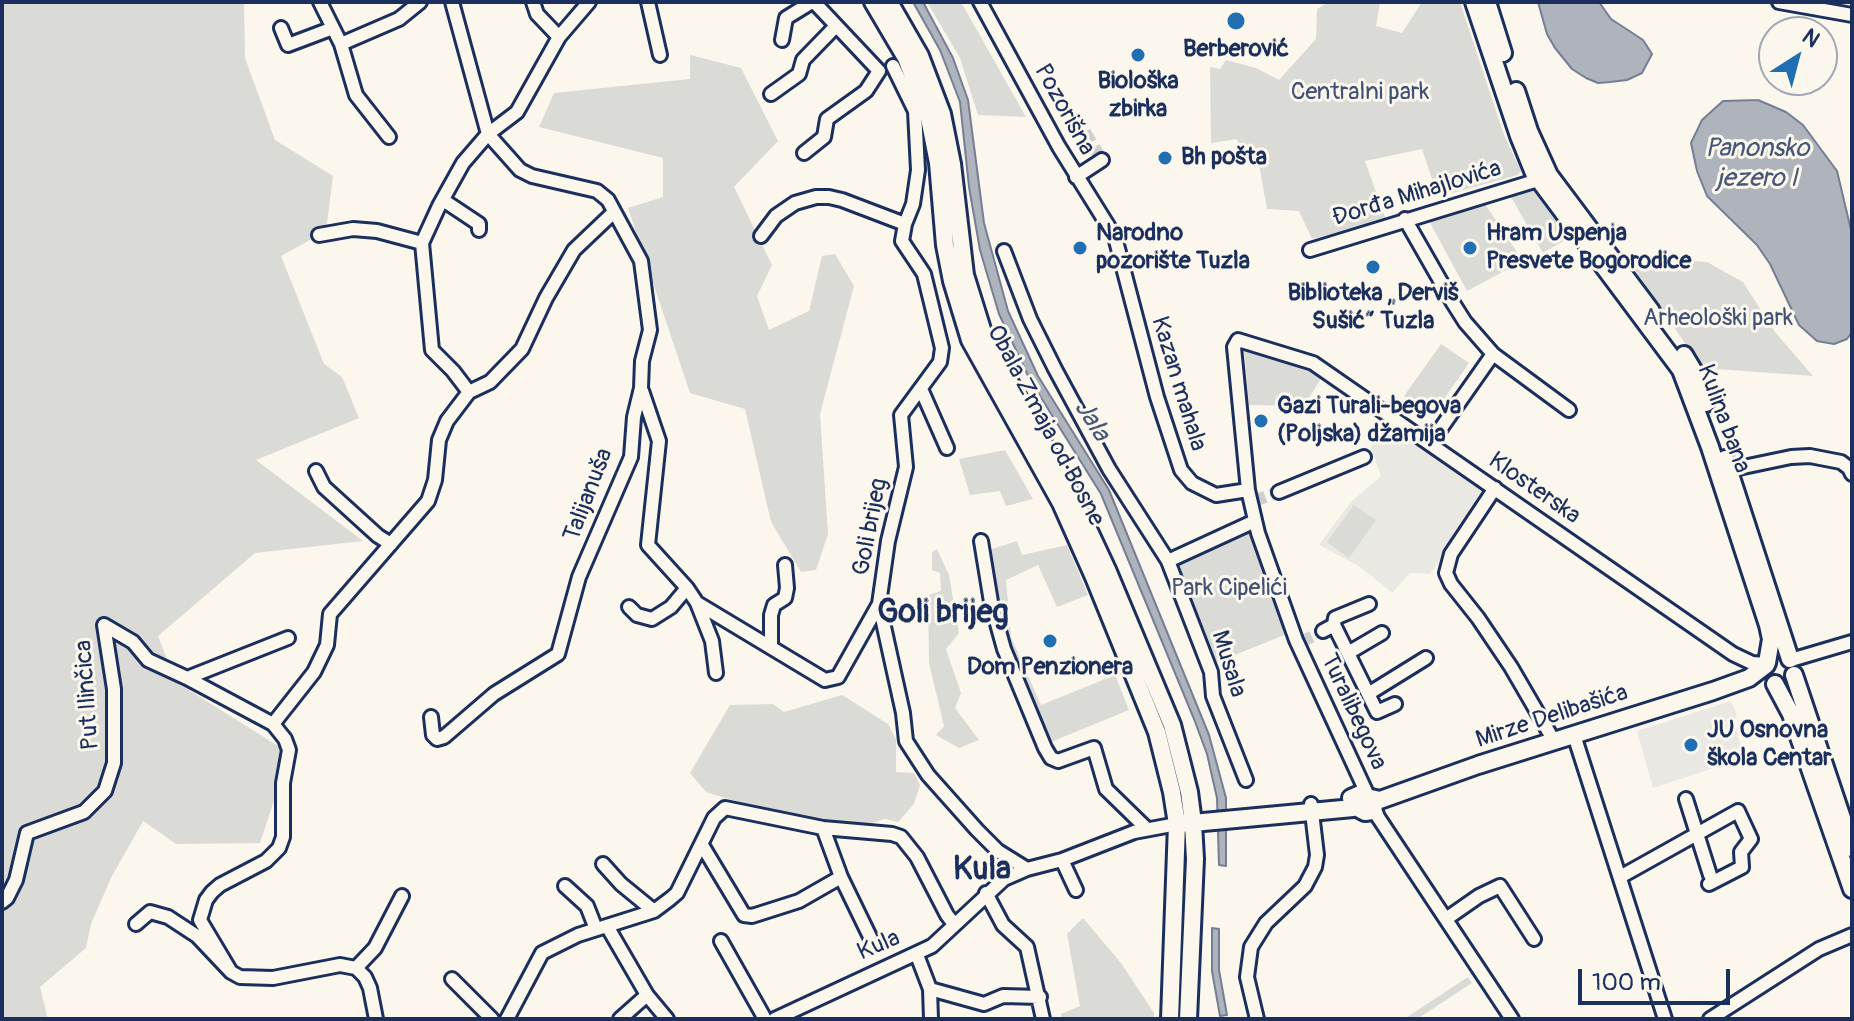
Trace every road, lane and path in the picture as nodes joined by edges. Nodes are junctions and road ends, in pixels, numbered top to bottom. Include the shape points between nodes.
1 (320, 2) edge
2 (420, 2) edge
3 (452, 2) edge
4 (533, 2) edge
5 (589, 2) edge
6 (648, 2) edge
7 (813, 2) edge
8 (873, 2) edge
9 (889, 2) edge
10 (980, 2) edge
11 (1474, 2) edge
12 (1487, 2) edge
13 (1779, 2) edge
14 (1852, 15) edge
15 (836, 26) junction
16 (281, 28) dead end
17 (333, 28) junction
18 (559, 37) junction
19 (782, 40) dead end
20 (341, 44) junction
21 (660, 55) dead end
22 (899, 62) junction
23 (879, 71) junction
24 (771, 94) dead end
25 (488, 134) junction
26 (389, 137) dead end
27 (804, 153) dead end
28 (1102, 160) dead end
29 (1076, 177) junction
30 (1538, 180) junction
31 (443, 200) junction
32 (614, 212) junction
33 (1405, 219) junction
34 (905, 224) junction
35 (479, 230) dead end
36 (319, 235) dead end
37 (761, 236) dead end
38 (1115, 237) joint
39 (422, 243) junction
40 (1310, 250) dead end
41 (1004, 251) dead end
42 (1234, 347) joint
43 (1493, 354) junction
44 (641, 388) junction
45 (921, 389) junction
46 (469, 392) junction
47 (1569, 410) dead end
48 (1432, 444) junction
49 (947, 448) dead end
50 (1364, 457) dead end
51 (1729, 470) junction
52 (316, 471) dead end
53 (1852, 474) edge
54 (1495, 488) junction
55 (1279, 492) tunnel mouth
56 (1251, 498) junction
57 (1255, 521) junction
58 (981, 541) dead end
59 (391, 544) junction
60 (1168, 561) junction
61 (785, 565) dead end
62 (687, 588) junction
63 (697, 603) junction
64 (879, 604) junction
65 (1369, 604) dead end
66 (629, 607) dead end
67 (1382, 633) dead end
68 (288, 638) dead end
69 (1852, 642) edge
70 (771, 647) junction
71 (1348, 653) junction
72 (1426, 658) dead end
73 (1767, 664) junction
74 (1795, 664) junction
75 (716, 673) dead end
76 (187, 678) junction
77 (1749, 678) junction
78 (1773, 683) junction
79 (1368, 694) junction
80 (1395, 704) dead end
81 (431, 717) dead end
82 (273, 724) junction
83 (1574, 735) junction
84 (1554, 741) junction
85 (1246, 780) dead end
86 (1686, 799) dead end
87 (1363, 802) junction
88 (1311, 808) junction
89 (1180, 821) junction
90 (823, 828) junction
91 (1147, 829) junction
92 (1697, 834) junction
93 (702, 845) junction
94 (1852, 848) edge
95 (1062, 860) junction
96 (603, 864) dead end
97 (1027, 869) junction
98 (841, 877) junction
99 (1620, 877) junction
100 (565, 886) dead end
101 (1852, 889) edge
102 (1076, 890) dead end
103 (986, 893) junction
104 (402, 896) dead end
105 (2, 902) edge
106 (654, 911) junction
107 (1446, 919) junction
108 (136, 924) dead end
109 (954, 924) junction
110 (602, 928) junction
111 (1852, 935) edge
112 (1534, 939) dead end
113 (721, 941) dead end
114 (873, 943) dead end
115 (917, 955) junction
116 (356, 968) junction
117 (231, 972) junction
118 (452, 979) dead end
119 (930, 989) junction
120 (647, 995) junction
121 (1040, 997) junction
122 (376, 1019) edge
123 (492, 1019) edge
124 (507, 1019) edge
125 (620, 1019) edge
126 (667, 1019) edge
127 (765, 1019) edge
128 (775, 1019) edge
129 (931, 1019) edge
130 (1043, 1019) edge
131 (1170, 1019) edge
132 (1188, 1019) edge
133 (1257, 1019) edge
134 (1512, 1019) edge
135 (1665, 1019) edge
136 (1710, 1019) edge

1 - 17 street
2 - 20 street via 399,19
3 - 25 street
4 - 18 street
5 - 18 street
6 - 21 street
7 - 15 street
7 - 19 street via 781,16
8 - 22 main road, Obala Zmaja od Bosne
9 - 89 main road, Obala Zmaja od Bosne via 920,56 942,114 965,275 984,336 1073,497 1172,725 1189,792
10 - 29 street, Pozorišna
11 - 30 main road, Kulina bana
12 - 51 main road, Kulina bana via 1544,167 1696,375
13 - 14 street
15 - 23 street
15 - 24 street via 803,60 799,74
16 - 17 street via 288,45
17 - 20 street
18 - 25 street via 517,112
20 - 26 street via 356,95
22 - 23 street
22 - 34 street via 915,111 918,170
22 - 89 main road, Obala Zmaja od Bosne via 929,118 945,245 970,340 1061,503 1094,577 1157,732
23 - 27 street via 866,91 827,119 824,137
25 - 31 street via 463,163
25 - 32 street via 520,170 597,191
28 - 29 street
29 - 38 street, Pozorišna
30 - 33 street, Đorđa Mihajlovića
30 - 73 main road, Kulina bana via 1681,370 1768,625
31 - 35 street via 479,224
31 - 39 street
32 - 44 street, Talijanuša via 641,261 647,300 650,330
32 - 46 street via 574,250 522,349 490,382
33 - 40 street, Đorđa Mihajlovića
33 - 43 street via 1435,276
34 - 37 street via 842,200 816,197 776,216
34 - 45 street, Goli brijeg via 902,241 924,274 942,348 940,362
36 - 39 street via 353,229
38 - 56 street, Kazan mahala via 1181,470 1192,483 1216,495
39 - 46 street via 432,350
41 - 60 street, Musala via 1055,369 1109,469
42 - 48 street, Klosterska via 1242,339 1313,363
42 - 56 street, Turalibegova
43 - 47 street
43 - 48 street
44 - 62 street via 659,441 648,545
44 - 81 street, Talijanuša via 631,457 579,577 558,654 494,694 444,737 433,735
45 - 49 street
45 - 64 street, Goli brijeg via 901,415 906,467
46 - 59 street via 439,440 428,501
48 - 54 street, Klosterska
50 - 55 street
51 - 53 street via 1810,456 1841,462
51 - 74 main road, Kulina bana
52 - 59 street via 324,487
54 - 73 street, Klosterska via 1733,654
54 - 84 street via 1451,554 1446,573
56 - 57 street, Turalibegova
57 - 60 street
57 - 87 street, Turalibegova
58 - 91 street via 1001,638 1045,748 1058,761 1094,748 1106,789
59 - 82 street via 330,614 327,645 314,672
60 - 85 street, Musala
61 - 70 street via 787,588 771,615
62 - 63 street
62 - 66 street via 652,619
63 - 70 street
63 - 75 street via 712,641
64 - 70 street via 833,680
64 - 97 street, Goli brijeg via 906,741 928,775 977,830
65 - 71 street, Turalibegova via 1335,618 1329,628
67 - 71 street, Turalibegova
68 - 76 street
69 - 74 street
71 - 79 street, Turalibegova
72 - 79 street, Turalibegova
73 - 74 main road via 1777,656
73 - 77 main road, Mirze Delibašića
73 - 78 main road, Kulina bana
74 - 78 main road via 1785,685
74 - 94 main road, Kulina bana
76 - 82 street, Put Ilinčica
76 - 105 street, Put Ilinčica via 148,660 133,642 104,625 114,689 114,763 105,791 84,812 27,833 16,880
77 - 78 main road
77 - 83 main road, Mirze Delibašića
78 - 101 main road, Kulina bana via 1791,714
79 - 80 street, Turalibegova via 1377,712
82 - 117 street via 289,750 279,848 212,892 200,920
83 - 84 main road, Mirze Delibašića
83 - 99 street
84 - 87 main road, Mirze Delibašića
86 - 92 street
87 - 88 main road, Mirze Delibašića
87 - 107 street, Turalibegova
88 - 89 main road, Mirze Delibašića
88 - 133 street via 1317,855 1311,877 1266,923 1251,947 1247,977
89 - 91 street, Kula
89 - 131 main road
89 - 132 main road via 1195,859
90 - 93 street via 725,808 714,818
90 - 98 street
90 - 109 street via 901,837
91 - 95 street, Kula
92 - 92 street via 1710,880 1742,867 1741,852 1751,839 1738,811
92 - 99 street
93 - 98 street via 744,915 779,909
93 - 106 street via 677,893
95 - 97 street, Kula
95 - 102 street
96 - 106 street
97 - 103 street, Kula
98 - 114 street
99 - 135 street
100 - 110 street
103 - 109 street, Kula
103 - 121 street via 1003,925 1027,947
104 - 116 street via 375,948
106 - 110 street
107 - 112 street via 1500,886
107 - 134 street, Turalibegova
108 - 117 street via 150,912 168,917 197,936
109 - 115 street, Kula
110 - 120 street
110 - 124 street via 542,953
111 - 136 street via 1819,949
113 - 127 street
115 - 119 street
115 - 128 street, Kula
116 - 117 street via 340,965 273,978
116 - 122 street via 370,988
118 - 123 street
119 - 121 street via 984,1004 1003,996
119 - 129 street
120 - 125 street
120 - 126 street
121 - 130 street

